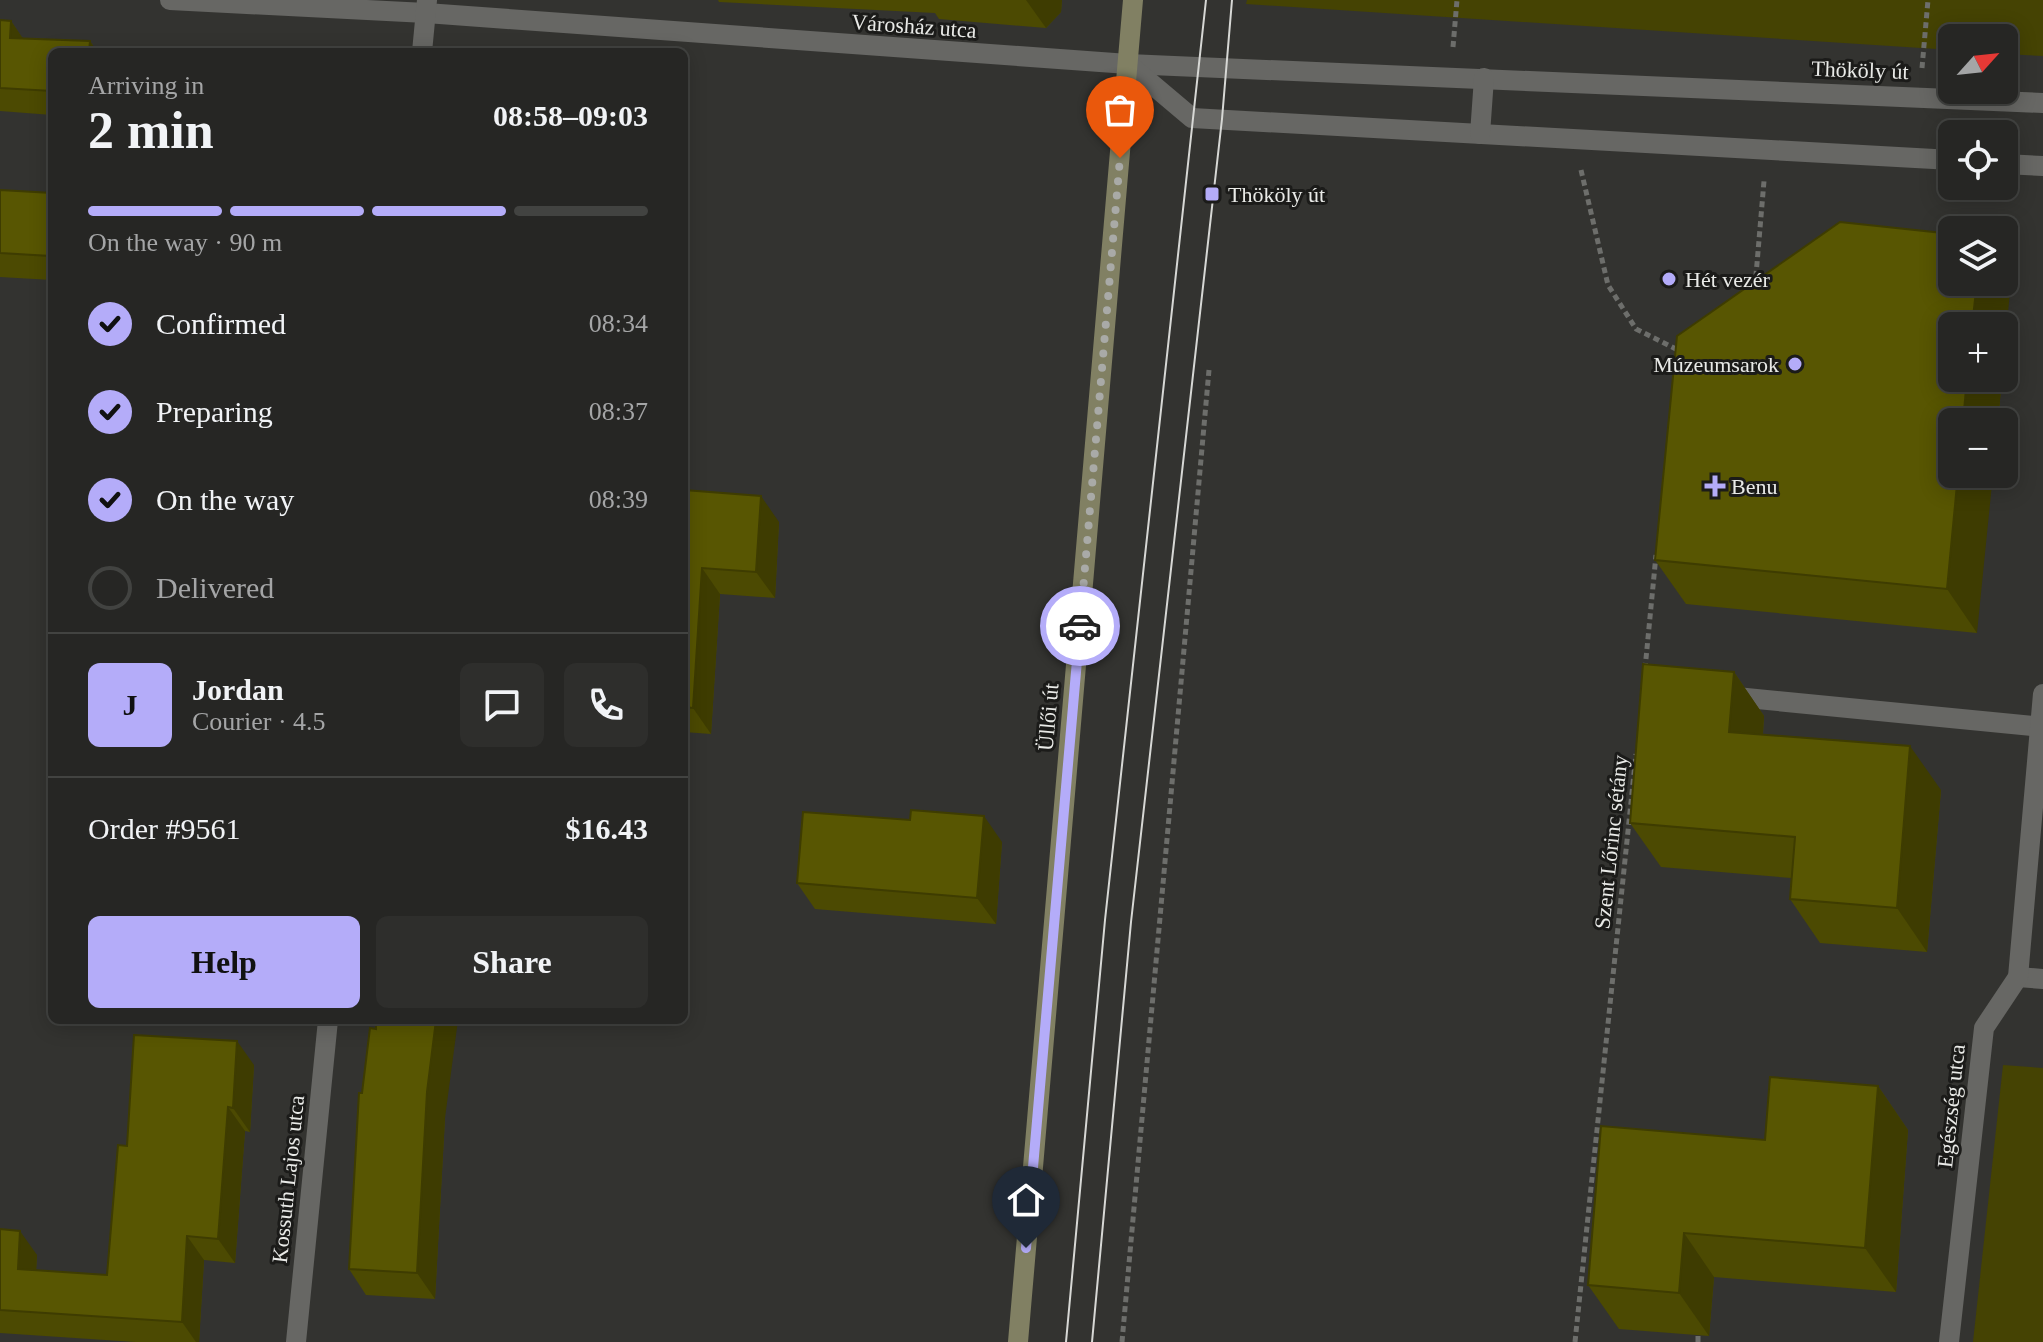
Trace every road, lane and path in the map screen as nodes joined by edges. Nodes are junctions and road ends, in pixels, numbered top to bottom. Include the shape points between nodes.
1 (170, 0) edge
2 (1133, 0) edge
3 (1457, 0) edge
4 (1928, 0) edge
5 (427, 6) edge
6 (422, 48) edge
7 (1128, 64) junction
8 (1451, 76) junction
9 (1484, 78) junction
10 (1920, 97) junction
11 (2043, 103) edge
12 (1480, 134) junction
13 (1574, 138) junction
14 (1766, 150) junction
15 (1938, 159) edge
16 (2018, 165) edge
17 (2043, 166) edge
18 (1754, 298) edge
19 (1692, 345) edge
20 (1678, 350) junction
21 (1676, 365) edge
22 (1209, 370) dead end
23 (1657, 550) edge
24 (1644, 673) edge
25 (2043, 694) edge
26 (1706, 695) edge
27 (2041, 727) edge
28 (1636, 751) edge
29 (2018, 977) junction
30 (2043, 979) edge
31 (328, 1024) edge
32 (296, 1342) edge
33 (1018, 1342) edge
34 (1122, 1342) edge
35 (1575, 1342) edge
36 (1949, 1342) edge

1 - 5 street, Városház utca
2 - 7 main road, Üllői út
3 - 8 path
4 - 10 path
5 - 6 street
5 - 7 street, Városház utca
7 - 8 street, Thököly út
7 - 12 street via 1192,118
7 - 33 main road, Üllői út
8 - 9 street, Thököly út
9 - 10 street, Thököly út
9 - 12 street
10 - 11 street, Thököly út
12 - 13 street
13 - 14 street
13 - 20 path via 1608,285 1636,329
14 - 15 street
14 - 18 path
16 - 17 street
19 - 20 path
20 - 21 path
22 - 34 path
23 - 24 path
25 - 27 street, Egészség utca
26 - 27 street
27 - 29 street, Egészség utca
28 - 35 path, Szent Lőrinc sétány
29 - 30 street
29 - 36 street, Egészség utca via 1984,1028
31 - 32 street, Kossuth Lajos utca

